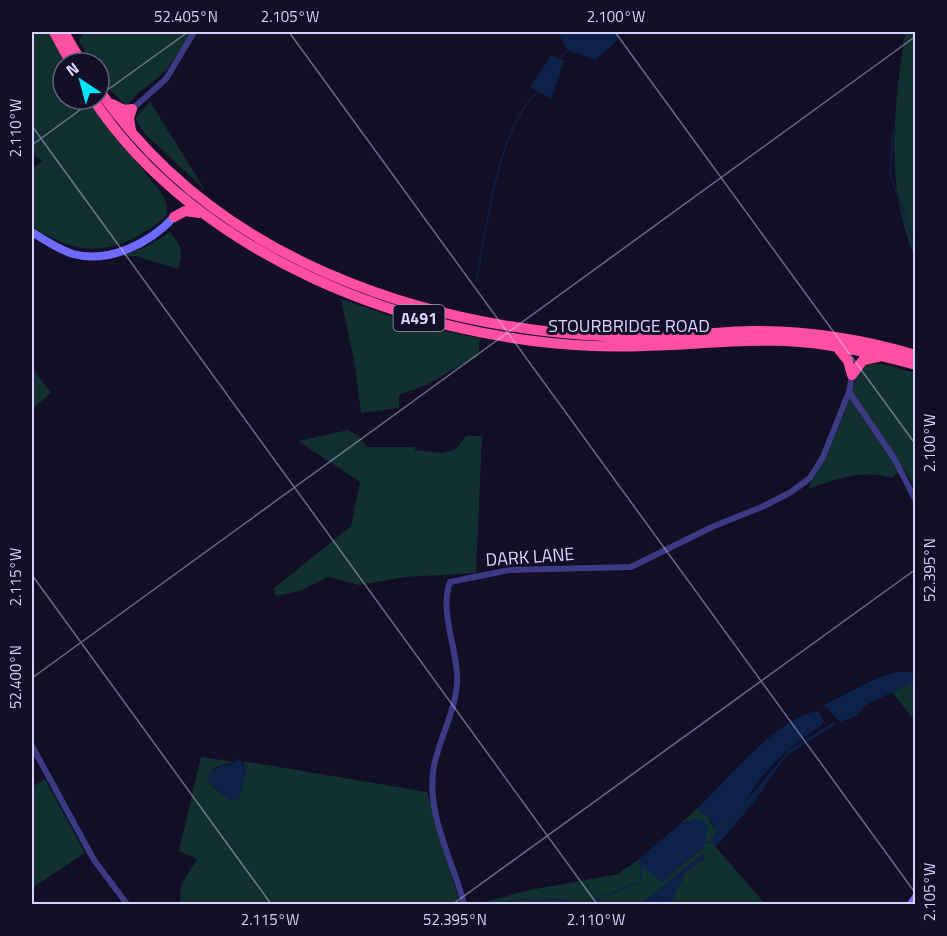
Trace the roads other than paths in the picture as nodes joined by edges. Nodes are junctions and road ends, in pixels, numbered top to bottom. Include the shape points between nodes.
1 (54, 32) edge
2 (64, 32) edge
3 (194, 32) edge
4 (64, 51) edge
5 (75, 51) edge
6 (111, 104) edge
7 (111, 107) edge
8 (132, 109) junction
9 (102, 111) edge
10 (132, 134) junction
11 (177, 192) junction
12 (205, 215) junction
13 (174, 217) junction
14 (32, 232) edge
15 (836, 346) junction
16 (915, 355) edge
17 (884, 356) junction
18 (915, 365) edge
19 (852, 375) junction
20 (849, 392) junction
21 (915, 501) edge
22 (32, 746) edge
23 (915, 897) edge
24 (127, 904) edge
25 (464, 904) edge
26 (911, 904) edge

1 - 4 highway
2 - 5 highway
3 - 8 street via 166,79
6 - 8 highway
7 - 10 highway, STOURBRIDGE ROAD / A491
8 - 10 highway
9 - 11 highway, STOURBRIDGE ROAD / A491 via 132,149
10 - 16 highway, STOURBRIDGE ROAD / A491 via 183,186 261,240 328,274 440,313 532,330 621,337 751,331 797,333 868,342
11 - 12 highway, STOURBRIDGE ROAD / A491
11 - 13 highway via 179,207
12 - 13 highway via 185,211
12 - 15 highway, STOURBRIDGE ROAD / A491 via 236,237 320,280 376,304 480,333 593,346 786,341
13 - 14 street via 145,242 120,252 74,254
15 - 17 highway, STOURBRIDGE ROAD / A491
15 - 19 highway via 848,361
17 - 18 highway, STOURBRIDGE ROAD / A491
17 - 19 highway via 863,360
19 - 20 street, DARK LANE
20 - 21 street via 894,458
20 - 25 street, DARK LANE via 823,458 810,478 765,506 631,567 520,569 450,582 446,597 455,698 434,767 433,799
22 - 24 street via 94,860
23 - 26 street

